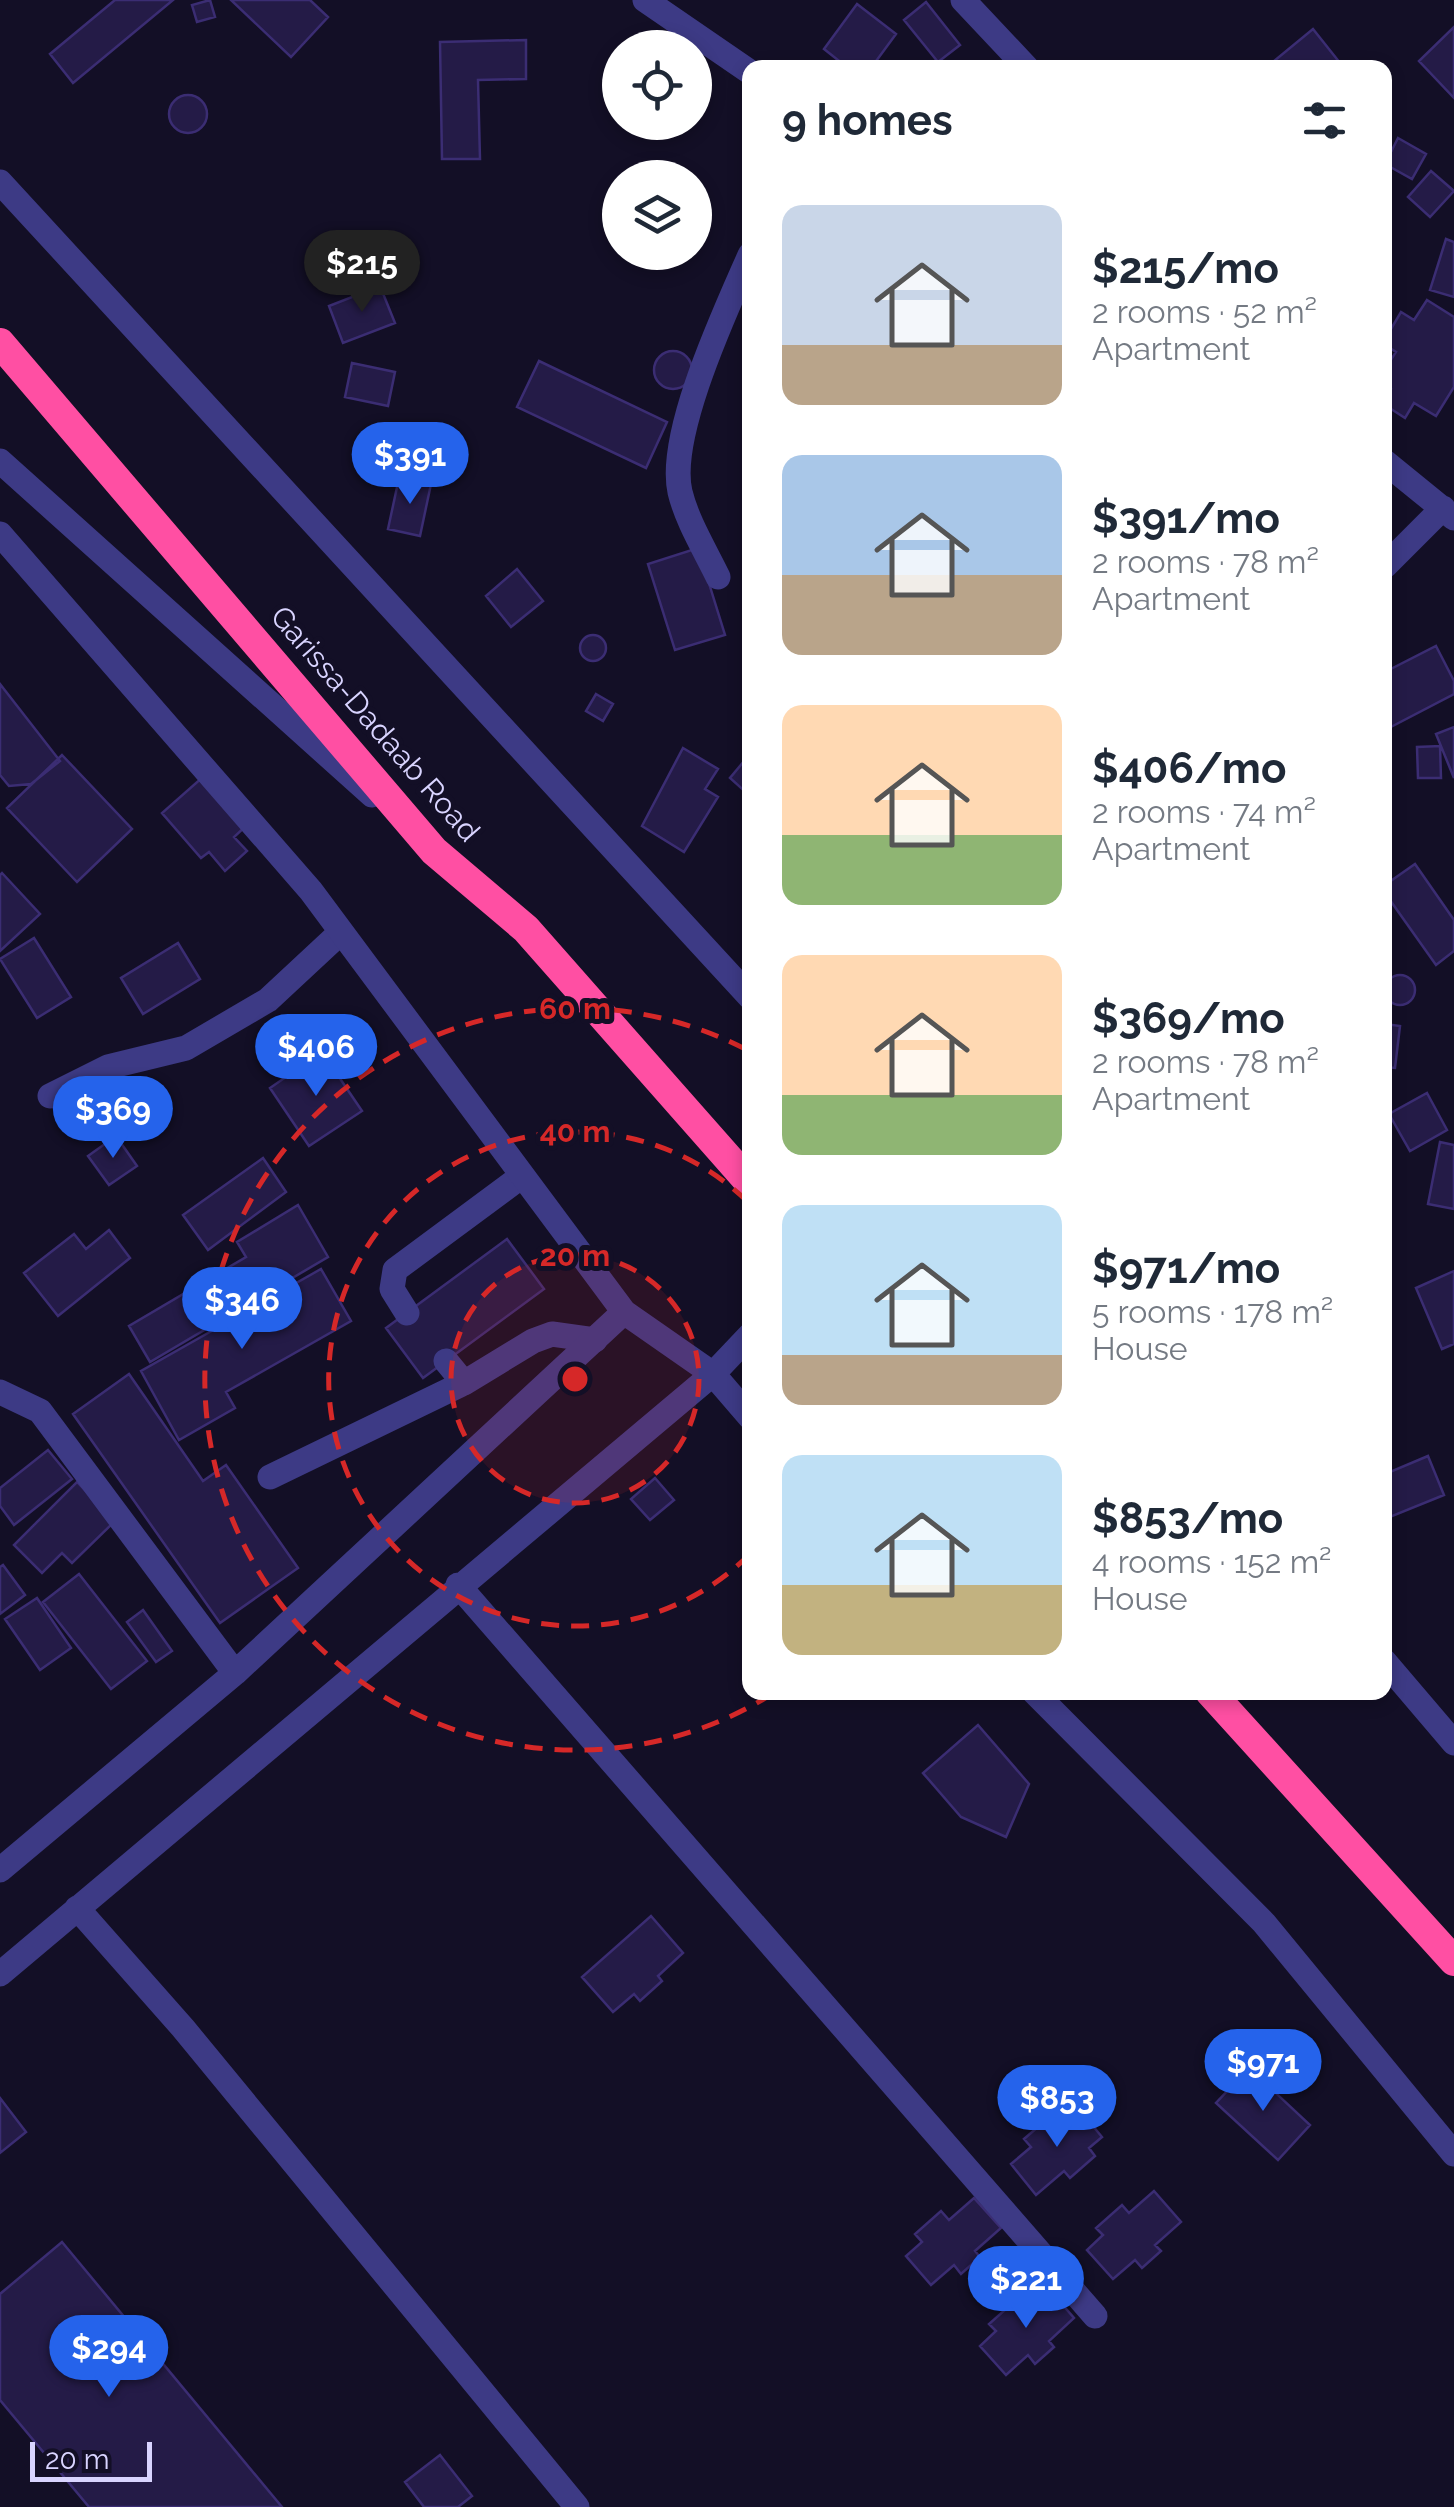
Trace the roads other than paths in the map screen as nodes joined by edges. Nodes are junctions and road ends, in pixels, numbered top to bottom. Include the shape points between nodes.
1 (644, 0) edge
2 (963, 0) edge
3 (1019, 60) edge
4 (742, 67) edge
5 (0, 182) edge
6 (742, 274) edge
7 (0, 343) edge
8 (0, 461) edge
9 (1392, 468) edge
10 (1449, 513) edge
11 (0, 534) edge
12 (1392, 560) edge
13 (718, 577) dead end
14 (434, 851) junction
15 (340, 933) junction
16 (742, 987) edge
17 (50, 1096) dead end
18 (742, 1175) edge
19 (522, 1176) junction
20 (624, 1312) junction
21 (407, 1313) dead end
22 (594, 1340) junction
23 (742, 1343) edge
24 (446, 1361) dead end
25 (713, 1374) junction
26 (464, 1382) junction
27 (0, 1392) edge
28 (742, 1407) edge
29 (270, 1477) dead end
30 (458, 1585) junction
31 (1392, 1670) edge
32 (234, 1673) junction
33 (1042, 1700) edge
34 (1217, 1700) edge
35 (1454, 1743) edge
36 (0, 1870) edge
37 (77, 1908) junction
38 (1454, 1960) edge
39 (0, 1974) edge
40 (1454, 2154) edge
41 (1095, 2316) dead end
42 (577, 2507) edge

1 - 4 street
2 - 3 street
5 - 16 street
6 - 13 street via 678,464 680,491
7 - 14 highway, Garissa-Dadaab Road
8 - 14 street
9 - 10 street
10 - 12 street
11 - 15 street
14 - 18 highway, Garissa-Dadaab Road via 526,929
15 - 17 street via 268,1000 186,1048 108,1067
15 - 19 street
19 - 20 street
19 - 21 street via 395,1270 392,1288
20 - 22 street
20 - 25 street
22 - 26 street via 552,1334
22 - 32 street
23 - 25 street
24 - 26 street
25 - 28 street
25 - 30 street
26 - 29 street
27 - 32 street via 40,1411
30 - 37 street
30 - 41 street
31 - 35 street
32 - 36 street
33 - 40 street via 1264,1923
34 - 38 highway
37 - 39 street
37 - 42 street

